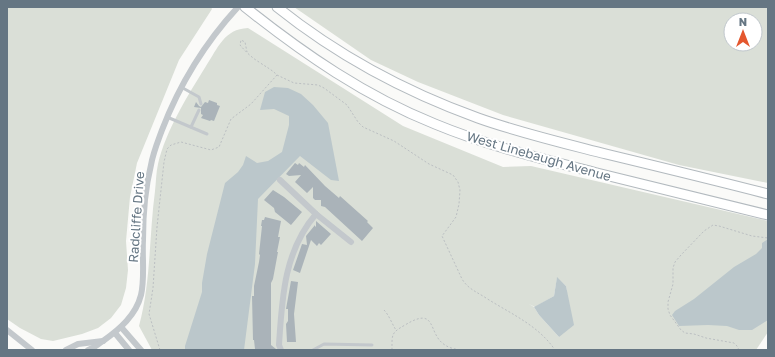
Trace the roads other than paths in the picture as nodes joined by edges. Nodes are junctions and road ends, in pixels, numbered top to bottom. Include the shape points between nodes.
1 (238, 7) edge
2 (245, 7) edge
3 (278, 7) edge
4 (181, 86) junction
5 (201, 104) dead end
6 (199, 110) dead end
7 (167, 117) junction
8 (191, 127) junction
9 (207, 134) dead end
10 (280, 180) dead end
11 (768, 194) edge
12 (316, 214) junction
13 (768, 215) edge
14 (351, 242) dead end
15 (121, 327) junction
16 (7, 330) edge
17 (115, 333) junction
18 (102, 341) junction
19 (372, 345) dead end
20 (32, 350) edge
21 (66, 350) edge
22 (88, 350) edge
23 (129, 350) edge
24 (141, 350) edge
25 (281, 350) edge
26 (313, 350) edge

1 - 4 street, Radcliffe Drive via 192,65
2 - 13 main road, West Linebaugh Avenue via 333,71 434,124 511,151
3 - 11 main road, West Linebaugh Avenue via 313,34 363,66 404,87 478,118 547,139
4 - 5 lane via 199,97
4 - 7 street, Radcliffe Drive
6 - 8 lane
7 - 8 lane
7 - 15 street, Radcliffe Drive via 151,164 145,209 141,295 132,315
8 - 9 lane
10 - 12 street
12 - 14 street
12 - 25 street via 306,225 289,263 282,298 279,345
15 - 17 street, Radcliffe Drive
15 - 24 street
16 - 20 street
17 - 18 street, Radcliffe Drive
17 - 23 street
18 - 21 street, Radcliffe Drive via 78,344
18 - 22 street, Radcliffe Drive
19 - 26 lane via 324,344

